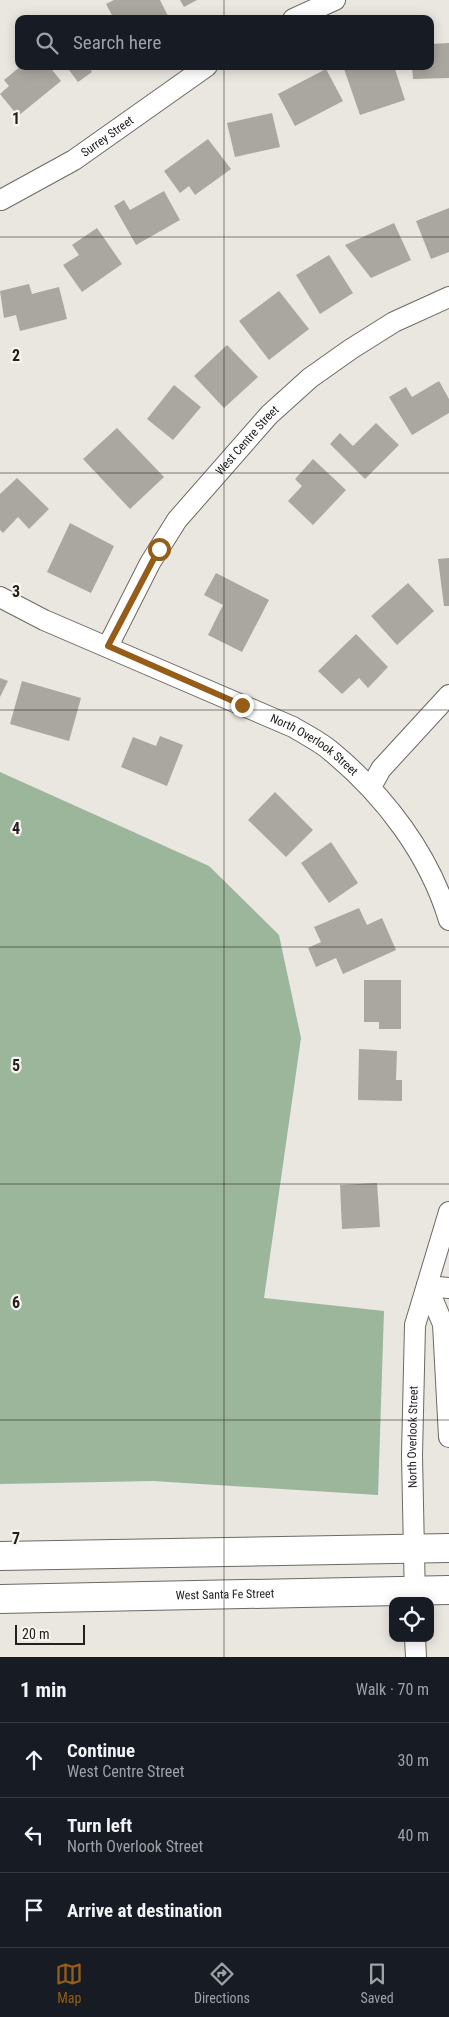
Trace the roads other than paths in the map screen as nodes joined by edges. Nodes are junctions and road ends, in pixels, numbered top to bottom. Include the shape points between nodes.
1 (335, 0) edge
2 (302, 15) edge
3 (201, 70) edge
4 (1, 200) edge
5 (449, 297) edge
6 (0, 597) edge
7 (108, 646) junction
8 (449, 695) edge
9 (371, 787) junction
10 (449, 920) edge
11 (449, 1212) edge
12 (427, 1286) junction
13 (449, 1288) edge
14 (449, 1437) edge
15 (413, 1548) junction
16 (449, 1548) edge
17 (0, 1556) edge
18 (449, 1590) edge
19 (415, 1596) edge
20 (0, 1600) edge
21 (416, 1642) edge
22 (416, 1657) edge

1 - 2 street
3 - 4 street, Surrey Street via 74,160
5 - 7 street, West Centre Street via 394,322 351,348 310,378 269,415 177,520 150,563
6 - 7 street, North Overlook Street via 44,620
7 - 9 street, North Overlook Street via 293,727 331,750
8 - 9 street via 380,769
9 - 10 street, North Overlook Street via 402,825 428,868
11 - 12 street, North Overlook Street
12 - 13 street
12 - 14 street via 443,1324
12 - 15 street, North Overlook Street via 415,1325
15 - 16 street
15 - 17 street
15 - 19 street, North Overlook Street
18 - 19 street, West Santa Fe Street
19 - 20 street, West Santa Fe Street
21 - 22 street

